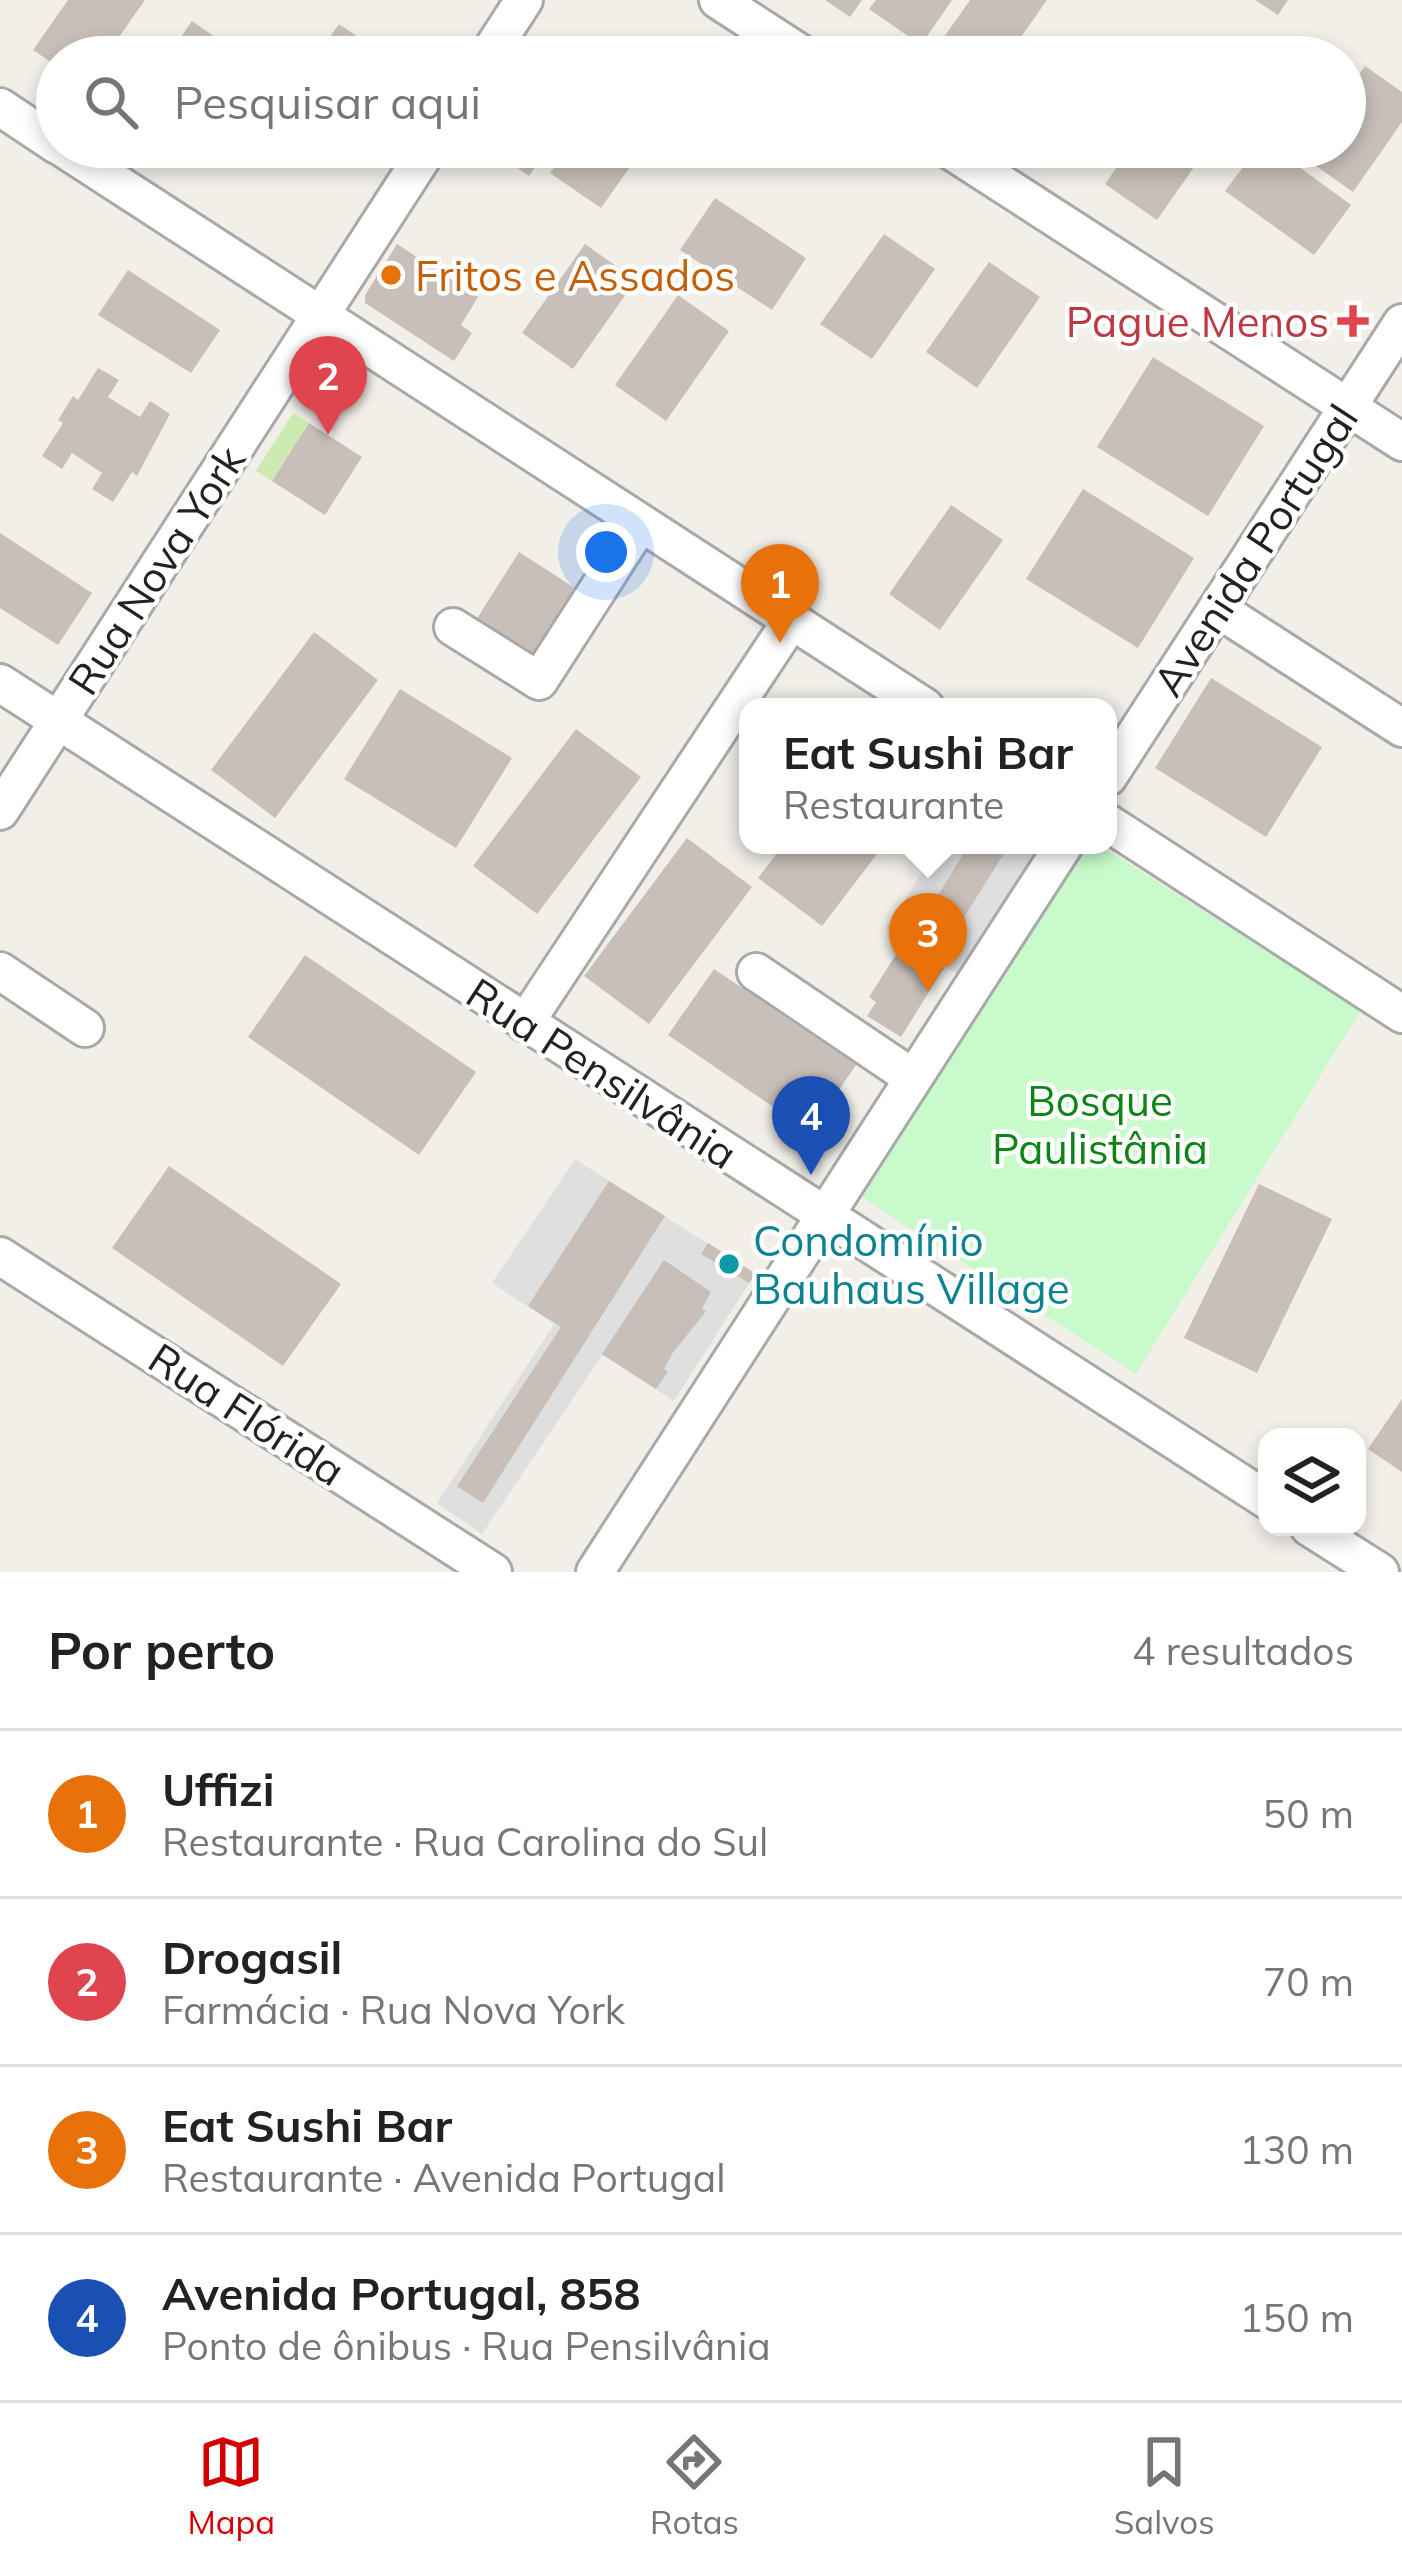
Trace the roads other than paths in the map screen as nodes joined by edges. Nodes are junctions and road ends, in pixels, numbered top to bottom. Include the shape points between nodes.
1 (524, 0) edge
2 (718, 0) edge
3 (501, 36) edge
4 (774, 36) edge
5 (0, 107) edge
6 (36, 131) edge
7 (93, 168) edge
8 (415, 168) edge
9 (977, 168) edge
10 (320, 316) junction
11 (1402, 322) edge
12 (1347, 407) junction
13 (1402, 442) edge
14 (640, 524) junction
15 (1218, 609) junction
16 (790, 622) junction
17 (453, 627) dead end
18 (0, 683) edge
19 (740, 698) edge
20 (912, 698) edge
21 (739, 699) edge
22 (58, 721) junction
23 (1402, 728) edge
24 (1117, 763) edge
25 (0, 812) edge
26 (1117, 830) edge
27 (1058, 854) edge
28 (0, 971) edge
29 (756, 972) dead end
30 (1402, 1014) edge
31 (525, 1023) junction
32 (85, 1028) dead end
33 (913, 1078) junction
34 (824, 1216) junction
35 (0, 1256) edge
36 (1258, 1494) edge
37 (1324, 1536) edge
38 (493, 1572) edge
39 (595, 1572) edge
40 (1380, 1572) edge

1 - 3 street
2 - 4 street
5 - 6 street
7 - 10 street
8 - 10 street, Rua Nova York
9 - 12 street
10 - 14 street
10 - 22 street, Rua Nova York
11 - 12 street, Avenida Portugal
12 - 13 street
12 - 15 street, Avenida Portugal
14 - 16 street
14 - 17 street via 539,681
15 - 23 street
15 - 24 street, Avenida Portugal
16 - 19 street
16 - 20 street
18 - 22 street, Rua Pensilvânia
21 - 31 street
22 - 25 street, Rua Nova York
22 - 31 street, Rua Pensilvânia
26 - 30 street
27 - 33 street
28 - 32 street
29 - 33 street
31 - 34 street, Rua Pensilvânia
33 - 34 street
34 - 36 street, Rua Pensilvânia
34 - 39 street
35 - 38 street, Rua Flórida
37 - 40 street

